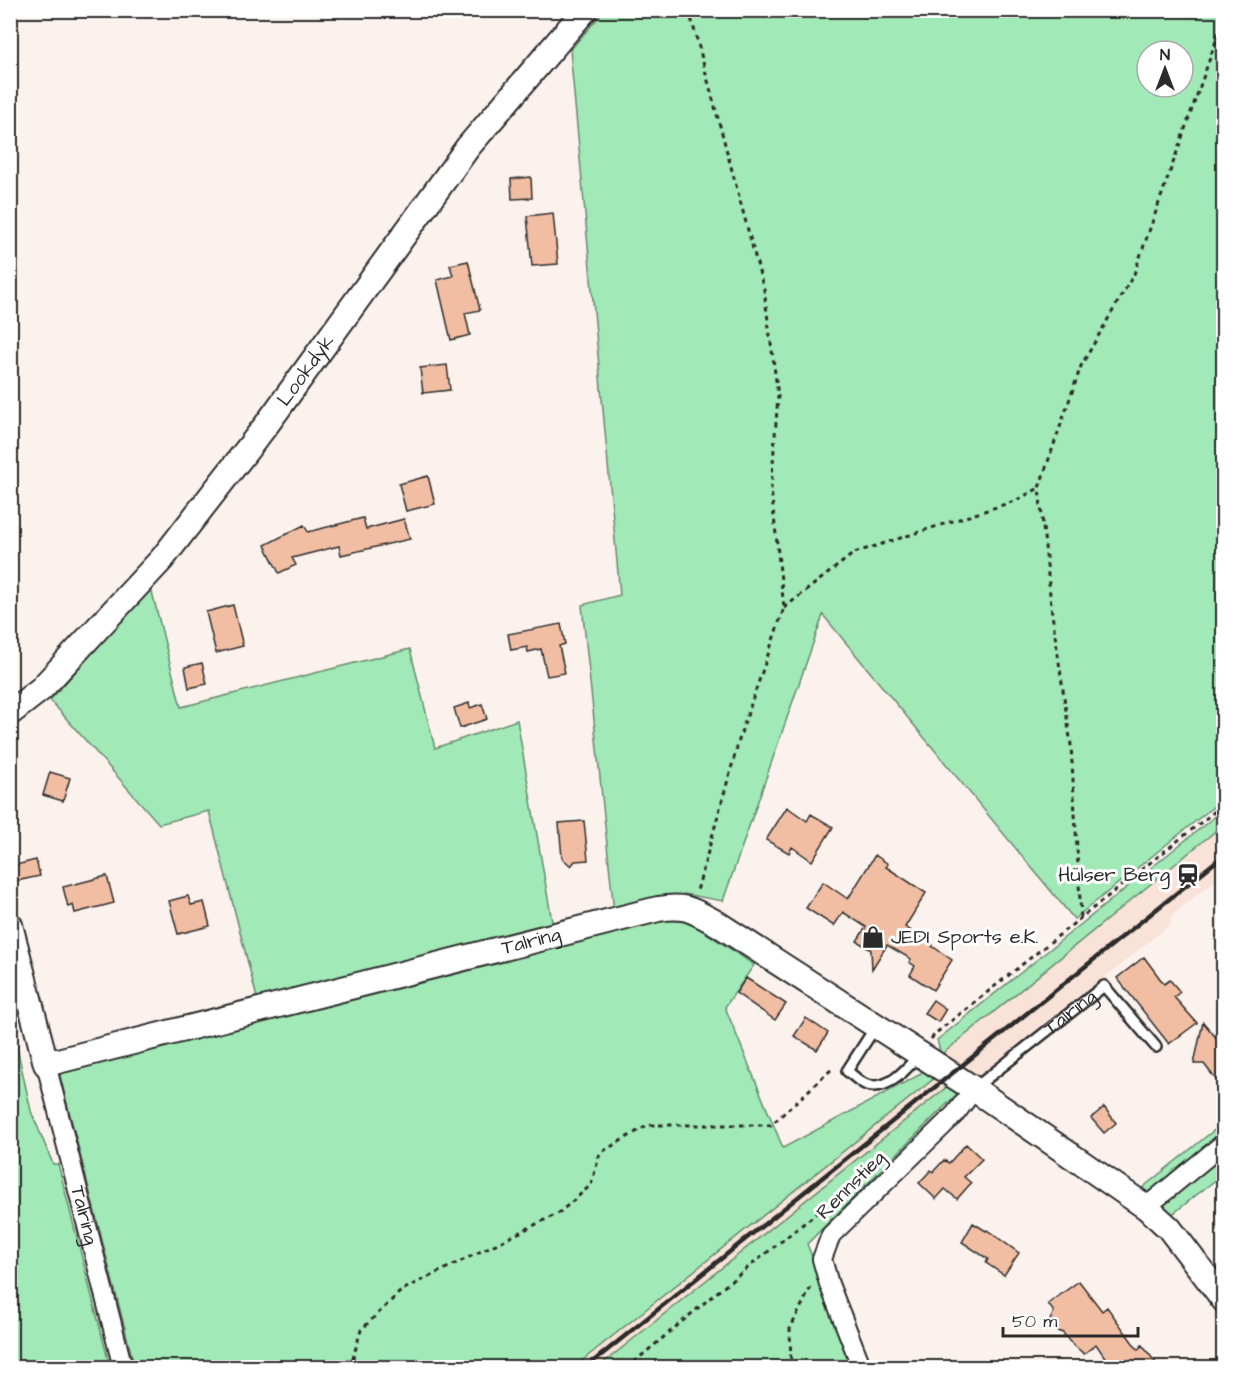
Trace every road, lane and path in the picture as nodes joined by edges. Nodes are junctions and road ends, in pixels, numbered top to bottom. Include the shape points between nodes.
1 (585, 10) edge
2 (689, 10) edge
3 (1224, 18) edge
4 (1039, 488) junction
5 (784, 608) junction
6 (10, 713) edge
7 (1224, 804) edge
8 (692, 910) junction
9 (1082, 917) junction
10 (10, 925) edge
11 (876, 1026) junction
12 (1156, 1047) dead end
13 (920, 1055) junction
14 (46, 1064) junction
15 (847, 1071) junction
16 (974, 1089) junction
17 (1224, 1143) edge
18 (869, 1172) dead end
19 (1146, 1207) junction
20 (822, 1259) junction
21 (1224, 1300) edge
22 (123, 1368) edge
23 (350, 1368) edge
24 (627, 1368) edge
25 (791, 1368) edge
26 (862, 1368) edge

1 - 6 street, Lookdyk via 468,147 267,423 162,559 41,689
2 - 5 path via 764,290 778,396 771,489
3 - 4 path via 1134,274 1081,366
4 - 5 path via 1016,501 854,553
4 - 9 path via 1071,745
5 - 8 path via 741,733
7 - 9 path
8 - 11 street, Talring
8 - 14 street, Talring via 677,906 658,909
9 - 13 path via 936,1033
10 - 14 street, Talring
11 - 13 street, Talring
11 - 15 lane
12 - 16 lane, Talring via 1104,986
13 - 15 lane via 898,1077 883,1085 867,1085
13 - 16 street, Talring
14 - 22 street, Talring
15 - 23 path via 835,1067 771,1125 648,1125 600,1153 591,1185 559,1214 402,1290 361,1330
16 - 19 street, Talring
16 - 20 street, Rennstieg via 955,1114 831,1235
17 - 19 street
18 - 24 path
19 - 21 street, Talring via 1169,1228
20 - 25 path via 790,1329
20 - 26 street

